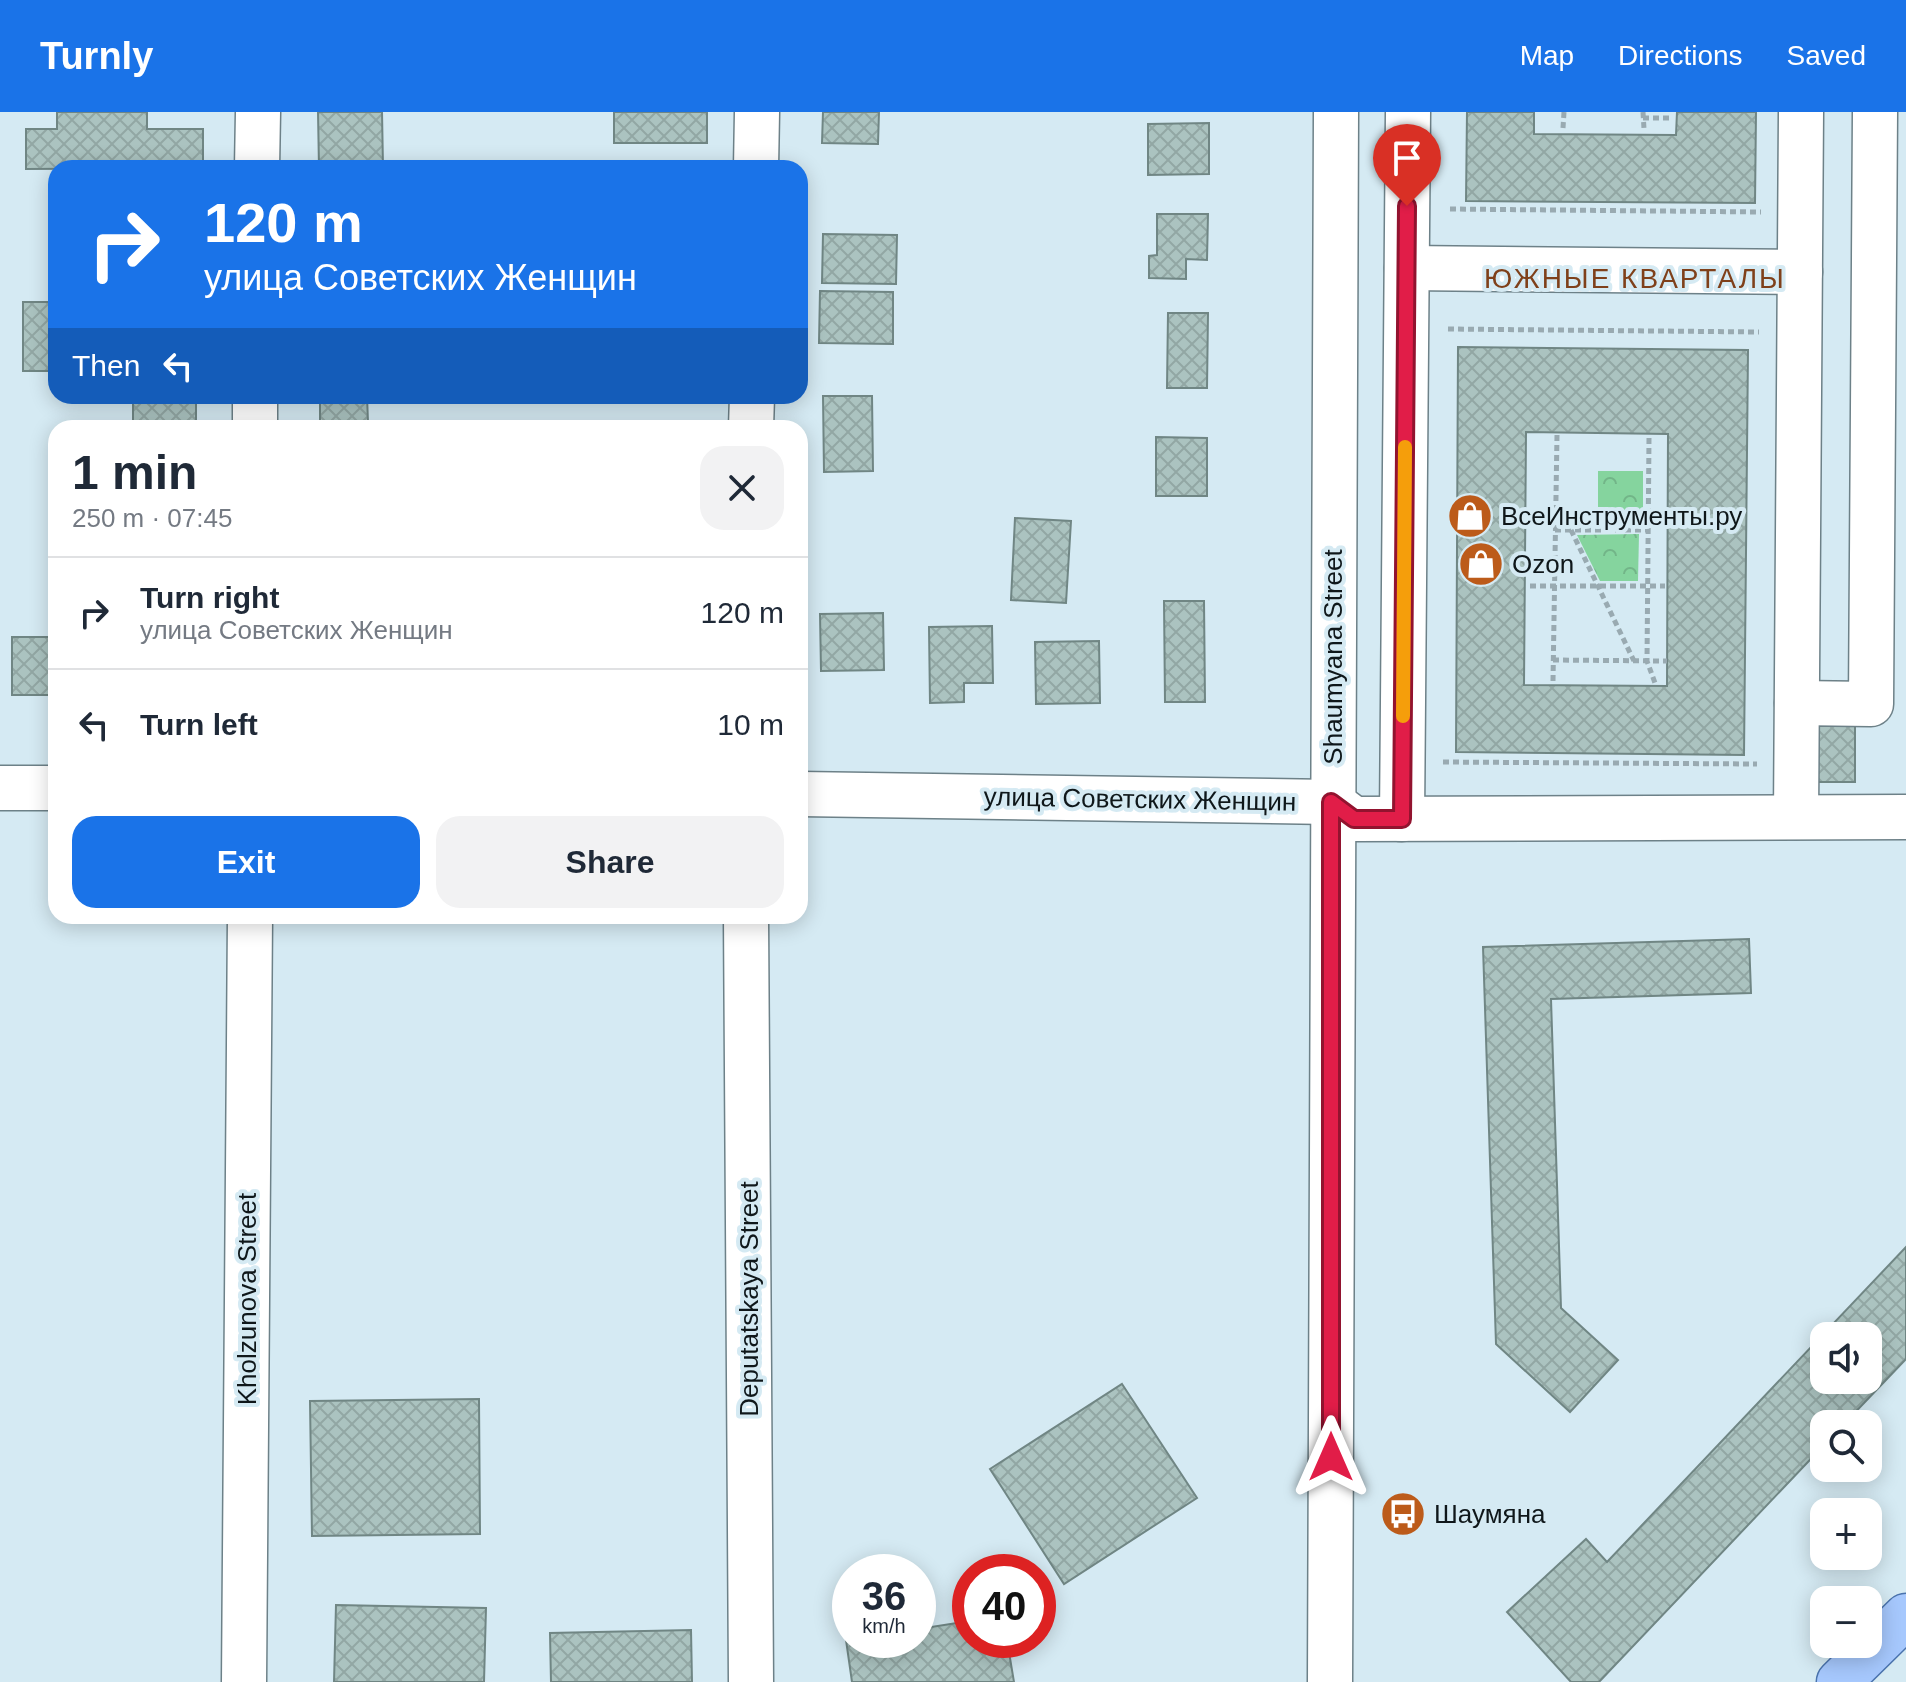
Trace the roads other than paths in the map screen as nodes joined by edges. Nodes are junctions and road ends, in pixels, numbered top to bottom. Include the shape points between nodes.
1 (258, 112) edge
2 (757, 112) edge
3 (1336, 112) edge
4 (1408, 112) edge
5 (1801, 112) edge
6 (1875, 112) edge
7 (257, 160) edge
8 (756, 160) edge
9 (1407, 268) junction
10 (1800, 272) junction
11 (1797, 703) junction
12 (0, 788) edge
13 (48, 788) edge
14 (808, 794) edge
15 (1331, 802) junction
16 (1796, 817) junction
17 (1906, 817) edge
18 (1402, 819) junction
19 (250, 924) edge
20 (746, 924) edge
21 (1906, 1616) edge
22 (1332, 1680) edge
23 (244, 1682) edge
24 (751, 1682) edge
25 (1839, 1682) edge

1 - 7 street
2 - 8 street
3 - 15 street, Shaumyana Street
4 - 9 street
5 - 10 street
6 - 11 street via 1871,704
9 - 10 street
9 - 18 street
10 - 11 street
11 - 16 street
12 - 13 street
14 - 15 street, улица Советских Женщин
15 - 18 street, улица Советских Женщин via 1354,819
15 - 22 street, Shaumyana Street
16 - 17 street, улица Советских Женщин
16 - 18 street, улица Советских Женщин
19 - 23 street, Kholzunova Street
20 - 24 street, Deputatskaya Street
21 - 25 main road

